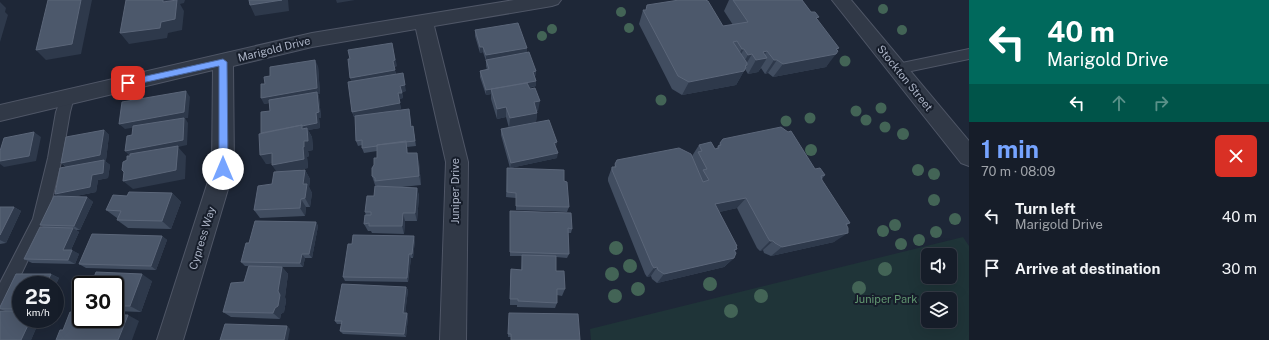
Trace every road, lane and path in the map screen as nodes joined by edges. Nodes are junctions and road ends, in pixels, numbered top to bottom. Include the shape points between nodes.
1 (552, 0) edge
2 (841, 0) edge
3 (423, 21) junction
4 (969, 54) edge
5 (223, 62) junction
6 (897, 69) junction
7 (68, 97) junction
8 (0, 113) edge
9 (969, 157) edge
10 (0, 300) edge
11 (170, 340) edge
12 (453, 340) edge

1 - 3 street, Marigold Drive
2 - 6 street, Stockton Street
3 - 5 street, Marigold Drive via 312,40
3 - 12 street, Juniper Drive via 457,162
4 - 6 lane
5 - 7 street, Marigold Drive
5 - 11 street, Cypress Way via 223,169
6 - 9 street, Stockton Street
7 - 8 street, Marigold Drive
7 - 10 lane via 40,220

